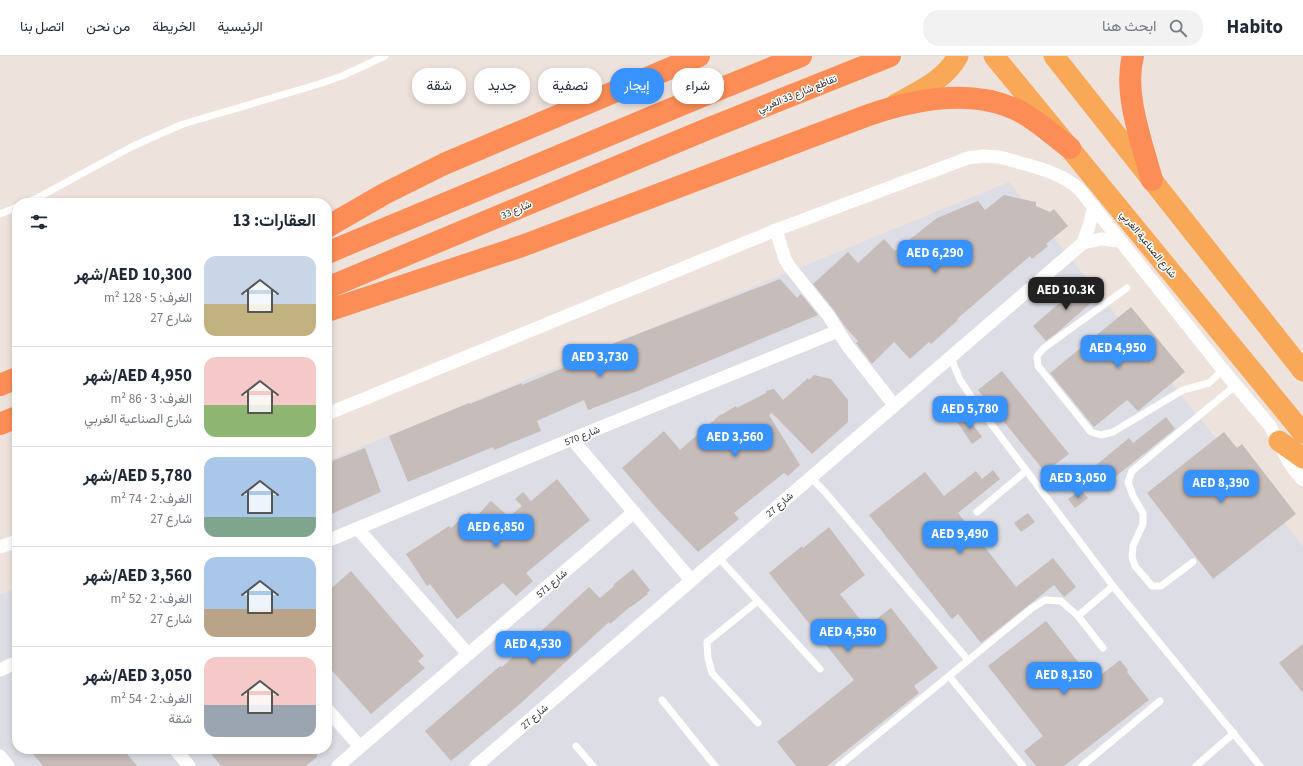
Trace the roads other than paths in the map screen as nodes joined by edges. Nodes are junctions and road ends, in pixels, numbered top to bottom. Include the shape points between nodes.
1 (385, 56) edge
2 (699, 56) edge
3 (801, 56) edge
4 (890, 56) edge
5 (958, 56) edge
6 (994, 56) edge
7 (1054, 56) edge
8 (1133, 56) edge
9 (885, 110) junction
10 (705, 130) joint
11 (1070, 148) junction
12 (1152, 180) junction
13 (37, 198) edge
14 (1094, 206) junction
15 (12, 209) edge
16 (0, 214) edge
17 (332, 224) edge
18 (776, 230) junction
19 (1120, 241) junction
20 (1083, 243) junction
21 (332, 251) edge
22 (332, 286) edge
23 (1126, 288) dead end
24 (332, 309) edge
25 (838, 331) junction
26 (951, 358) junction
27 (1223, 370) junction
28 (1303, 371) edge
29 (12, 380) edge
30 (0, 385) edge
31 (1236, 385) junction
32 (894, 405) junction
33 (332, 412) edge
34 (12, 419) edge
35 (0, 424) edge
36 (1303, 433) edge
37 (572, 439) junction
38 (1279, 440) junction
39 (1303, 458) edge
40 (1026, 471) junction
41 (810, 477) junction
42 (1303, 480) edge
43 (634, 512) junction
44 (977, 512) dead end
45 (358, 529) junction
46 (332, 539) edge
47 (12, 542) edge
48 (0, 548) edge
49 (718, 557) junction
50 (1193, 562) dead end
51 (691, 580) junction
52 (1113, 586) junction
53 (758, 601) junction
54 (1078, 616) junction
55 (1103, 648) dead end
56 (468, 654) junction
57 (968, 660) junction
58 (12, 664) edge
59 (820, 669) dead end
60 (0, 670) edge
61 (949, 676) junction
62 (662, 700) dead end
63 (1160, 701) dead end
64 (332, 715) edge
65 (758, 722) dead end
66 (1234, 733) junction
67 (576, 746) dead end
68 (360, 747) junction
69 (179, 754) edge
70 (0, 756) edge
71 (8, 766) edge
72 (189, 766) edge
73 (338, 766) edge
74 (476, 766) edge
75 (593, 766) edge
76 (715, 766) edge
77 (839, 766) edge
78 (1023, 766) edge
79 (1082, 766) edge
80 (1196, 766) edge
81 (1260, 766) edge

1 - 13 lane via 319,84 183,124 133,146
2 - 17 highway via 444,164
3 - 21 highway
4 - 10 highway, تقاطع شارع 33 الغربي
5 - 9 main road via 948,70 933,82
6 - 11 main road, شارع الصناعية الغربي
7 - 12 main road
8 - 12 highway via 1131,97
9 - 11 highway via 923,101 955,98 991,101 1019,111
9 - 24 highway via 535,242
10 - 22 highway, شارع 33
11 - 36 main road, شارع الصناعية الغربي
12 - 28 main road
14 - 18 street, شارع الصناعية الغربي via 1076,185 1064,178 1000,157 983,156 968,158
14 - 19 street, شارع الصناعية الغربي
14 - 20 street
15 - 16 lane
18 - 25 street via 789,266
18 - 33 street, شارع الصناعية الغربي
19 - 20 street, شارع 27 via 1101,239
19 - 27 street, شارع الصناعية الغربي
20 - 26 street, شارع 27
23 - 27 lane via 1044,348 1037,356 1038,366 1091,432 1101,435 1113,432 1183,390 1209,382
25 - 32 street
25 - 37 street, شارع 570
26 - 32 street, شارع 27
26 - 40 lane via 960,380
27 - 31 street, شارع الصناعية الغربي
29 - 30 highway
31 - 38 street, شارع الصناعية الغربي
31 - 50 lane via 1132,471 1128,482 1143,513 1143,524 1132,551 1135,566 1152,586 1161,586
32 - 41 street, شارع 27
34 - 35 highway
37 - 43 street
37 - 45 street, شارع 570
38 - 39 main road
38 - 42 street, شارع الصناعية الغربي via 1289,462
40 - 44 lane
40 - 52 lane
41 - 49 street, شارع 27
41 - 57 lane
43 - 51 street
43 - 56 street, شارع 571
45 - 46 street, شارع 570
45 - 56 street
47 - 48 street
49 - 51 street, شارع 27
49 - 53 lane
51 - 74 street, شارع 27
52 - 54 lane
52 - 66 lane
53 - 59 lane
53 - 65 lane via 707,642 712,672
54 - 55 lane
54 - 57 lane via 1061,601 1045,600
56 - 68 street, شارع 571
57 - 61 lane
58 - 60 street
61 - 77 lane
61 - 78 lane
62 - 76 lane
63 - 79 lane
64 - 68 street
66 - 80 lane
66 - 81 lane
67 - 75 lane
68 - 73 street, شارع 571
69 - 72 street
70 - 71 street

